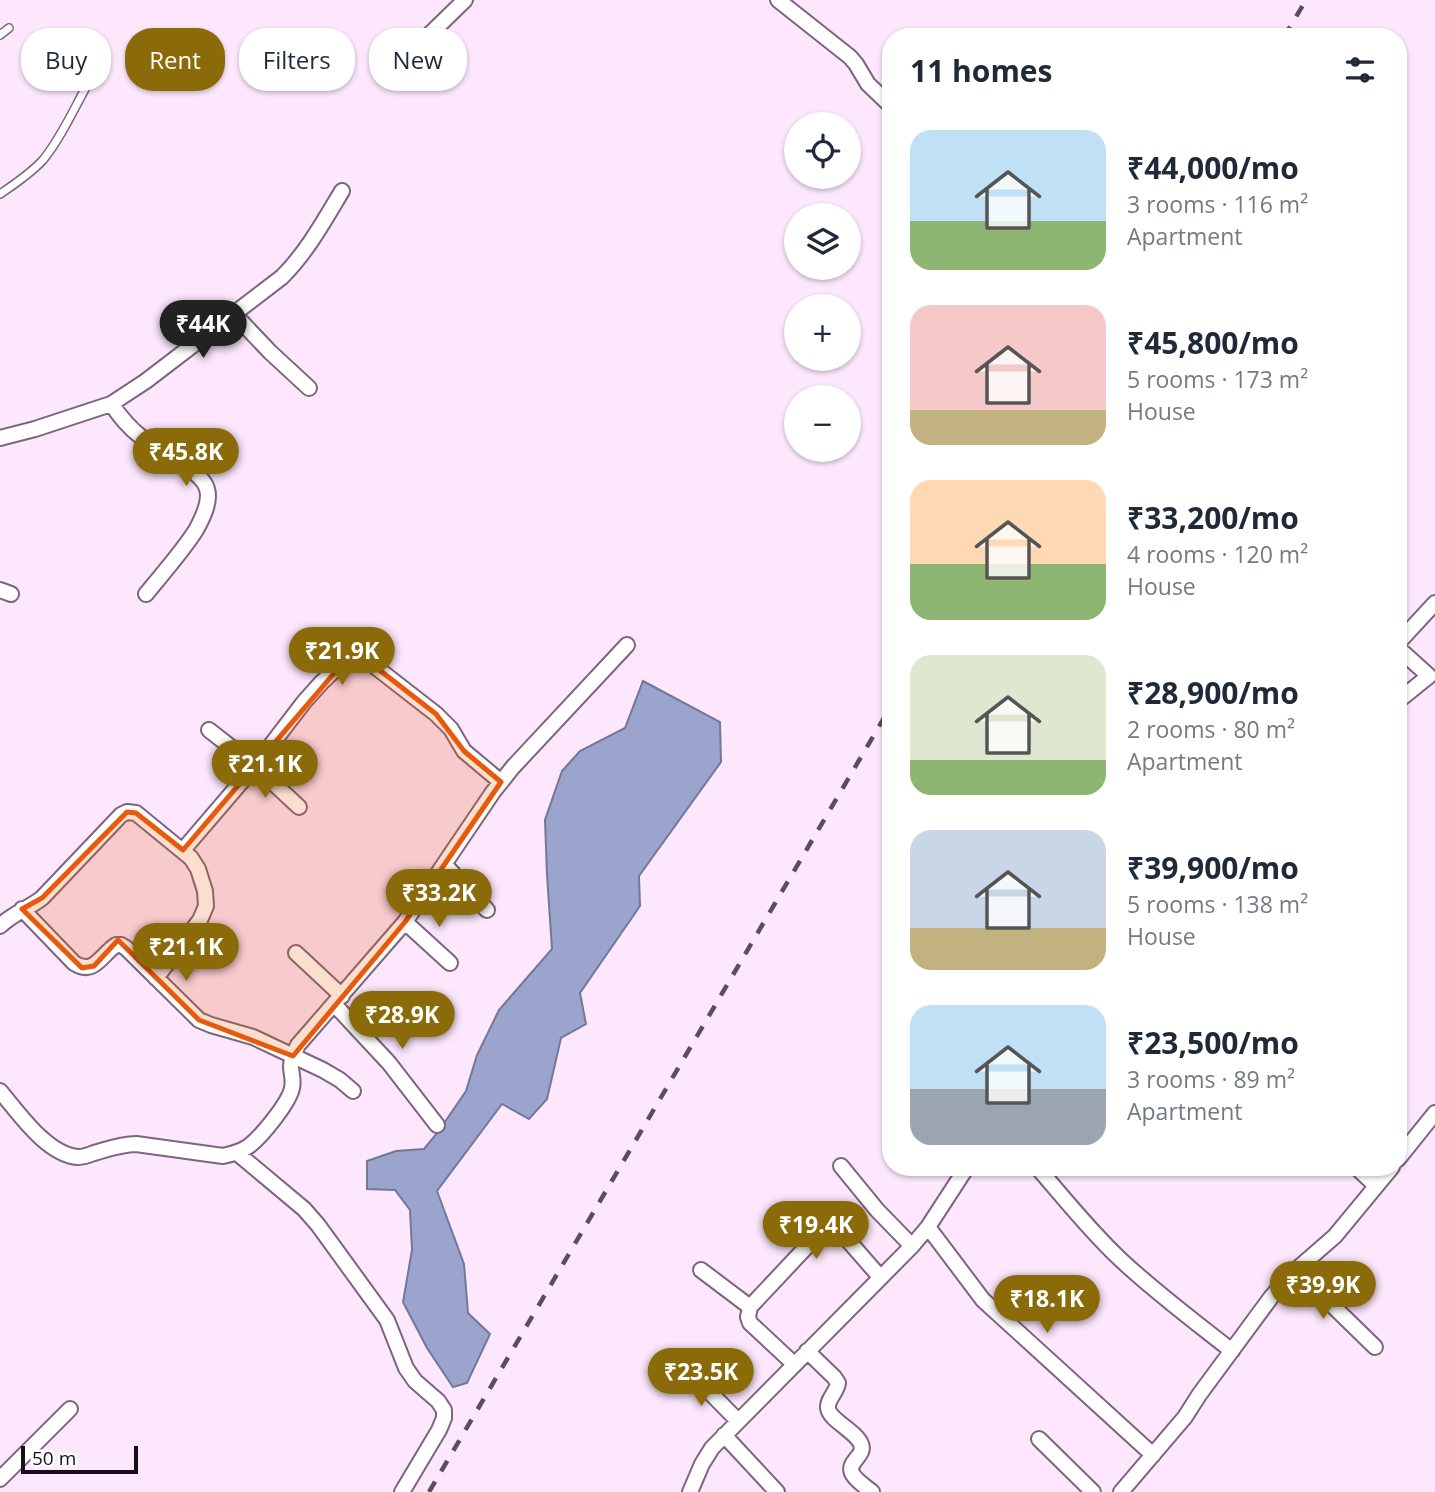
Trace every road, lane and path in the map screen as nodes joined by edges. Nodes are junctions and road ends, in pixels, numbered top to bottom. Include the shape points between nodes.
1 (465, 0) edge
2 (778, 0) edge
3 (9, 28) dead end
4 (436, 28) edge
5 (0, 35) edge
6 (84, 91) edge
7 (882, 97) edge
8 (342, 191) dead end
9 (0, 194) edge
10 (234, 314) junction
11 (309, 388) dead end
12 (111, 404) junction
13 (0, 438) edge
14 (146, 594) dead end
15 (1435, 603) edge
16 (1407, 635) edge
17 (627, 645) dead end
18 (1407, 654) edge
19 (1432, 679) edge
20 (1407, 695) edge
21 (209, 730) dead end
22 (255, 766) junction
23 (501, 782) junction
24 (299, 807) dead end
25 (183, 850) junction
26 (444, 864) junction
27 (22, 909) junction
28 (488, 910) dead end
29 (405, 922) junction
30 (0, 926) edge
31 (296, 953) dead end
32 (450, 963) dead end
33 (156, 978) junction
34 (338, 1000) junction
35 (293, 1056) junction
36 (0, 1091) edge
37 (353, 1091) dead end
38 (1435, 1113) edge
39 (437, 1125) dead end
40 (1407, 1148) edge
41 (237, 1153) junction
42 (841, 1166) dead end
43 (961, 1176) edge
44 (1045, 1176) edge
45 (1365, 1176) edge
46 (1384, 1176) edge
47 (1376, 1186) junction
48 (928, 1227) junction
49 (912, 1245) junction
50 (701, 1270) dead end
51 (1296, 1270) junction
52 (880, 1277) junction
53 (750, 1307) junction
54 (1375, 1347) dead end
55 (807, 1350) junction
56 (1232, 1351) junction
57 (794, 1364) junction
58 (689, 1371) dead end
59 (70, 1409) dead end
60 (738, 1421) junction
61 (724, 1435) junction
62 (1039, 1439) dead end
63 (1153, 1455) junction
64 (0, 1479) edge
65 (402, 1492) edge
66 (690, 1492) edge
67 (777, 1492) edge
68 (872, 1492) edge
69 (1093, 1492) edge
70 (1121, 1492) edge

1 - 4 street
2 - 7 street via 849,57
3 - 5 lane
6 - 9 lane via 41,162
8 - 10 street via 295,264
10 - 11 street
10 - 12 street
12 - 13 street
12 - 14 street via 131,429 192,470 208,491 195,531
15 - 16 street
17 - 23 street
18 - 19 street
19 - 20 street
21 - 22 street
22 - 23 street via 321,683 348,657 357,655 436,714 464,751
22 - 24 street
22 - 25 street
23 - 26 street
25 - 27 street via 136,813 127,812 42,898
25 - 33 street via 198,869 206,906
26 - 28 street
26 - 29 street
27 - 30 street
27 - 33 street via 82,968 88,969 109,949 121,945
29 - 32 street
29 - 34 street
31 - 34 street
33 - 35 street via 199,1020
34 - 35 street
34 - 39 street
35 - 37 street
35 - 41 street via 288,1100 258,1137
36 - 41 street via 36,1133 79,1157 125,1144 223,1156
38 - 40 street
41 - 65 street via 318,1225 387,1320 406,1368 444,1410 439,1430
42 - 49 street
43 - 48 street
44 - 56 street via 1135,1273
45 - 47 street
46 - 47 street
47 - 51 street via 1335,1236
48 - 49 street
48 - 63 street via 983,1300
49 - 52 street
50 - 53 street
51 - 54 street
51 - 56 street
52 - 53 street via 839,1230 827,1225
52 - 55 street
53 - 57 street via 750,1323
55 - 57 street
55 - 68 street via 838,1383 828,1406 830,1413 859,1440 861,1452 852,1473
56 - 63 street
57 - 60 street
58 - 60 street
59 - 64 street
60 - 61 street
61 - 66 street via 702,1464
61 - 67 street
62 - 69 street
63 - 70 street

